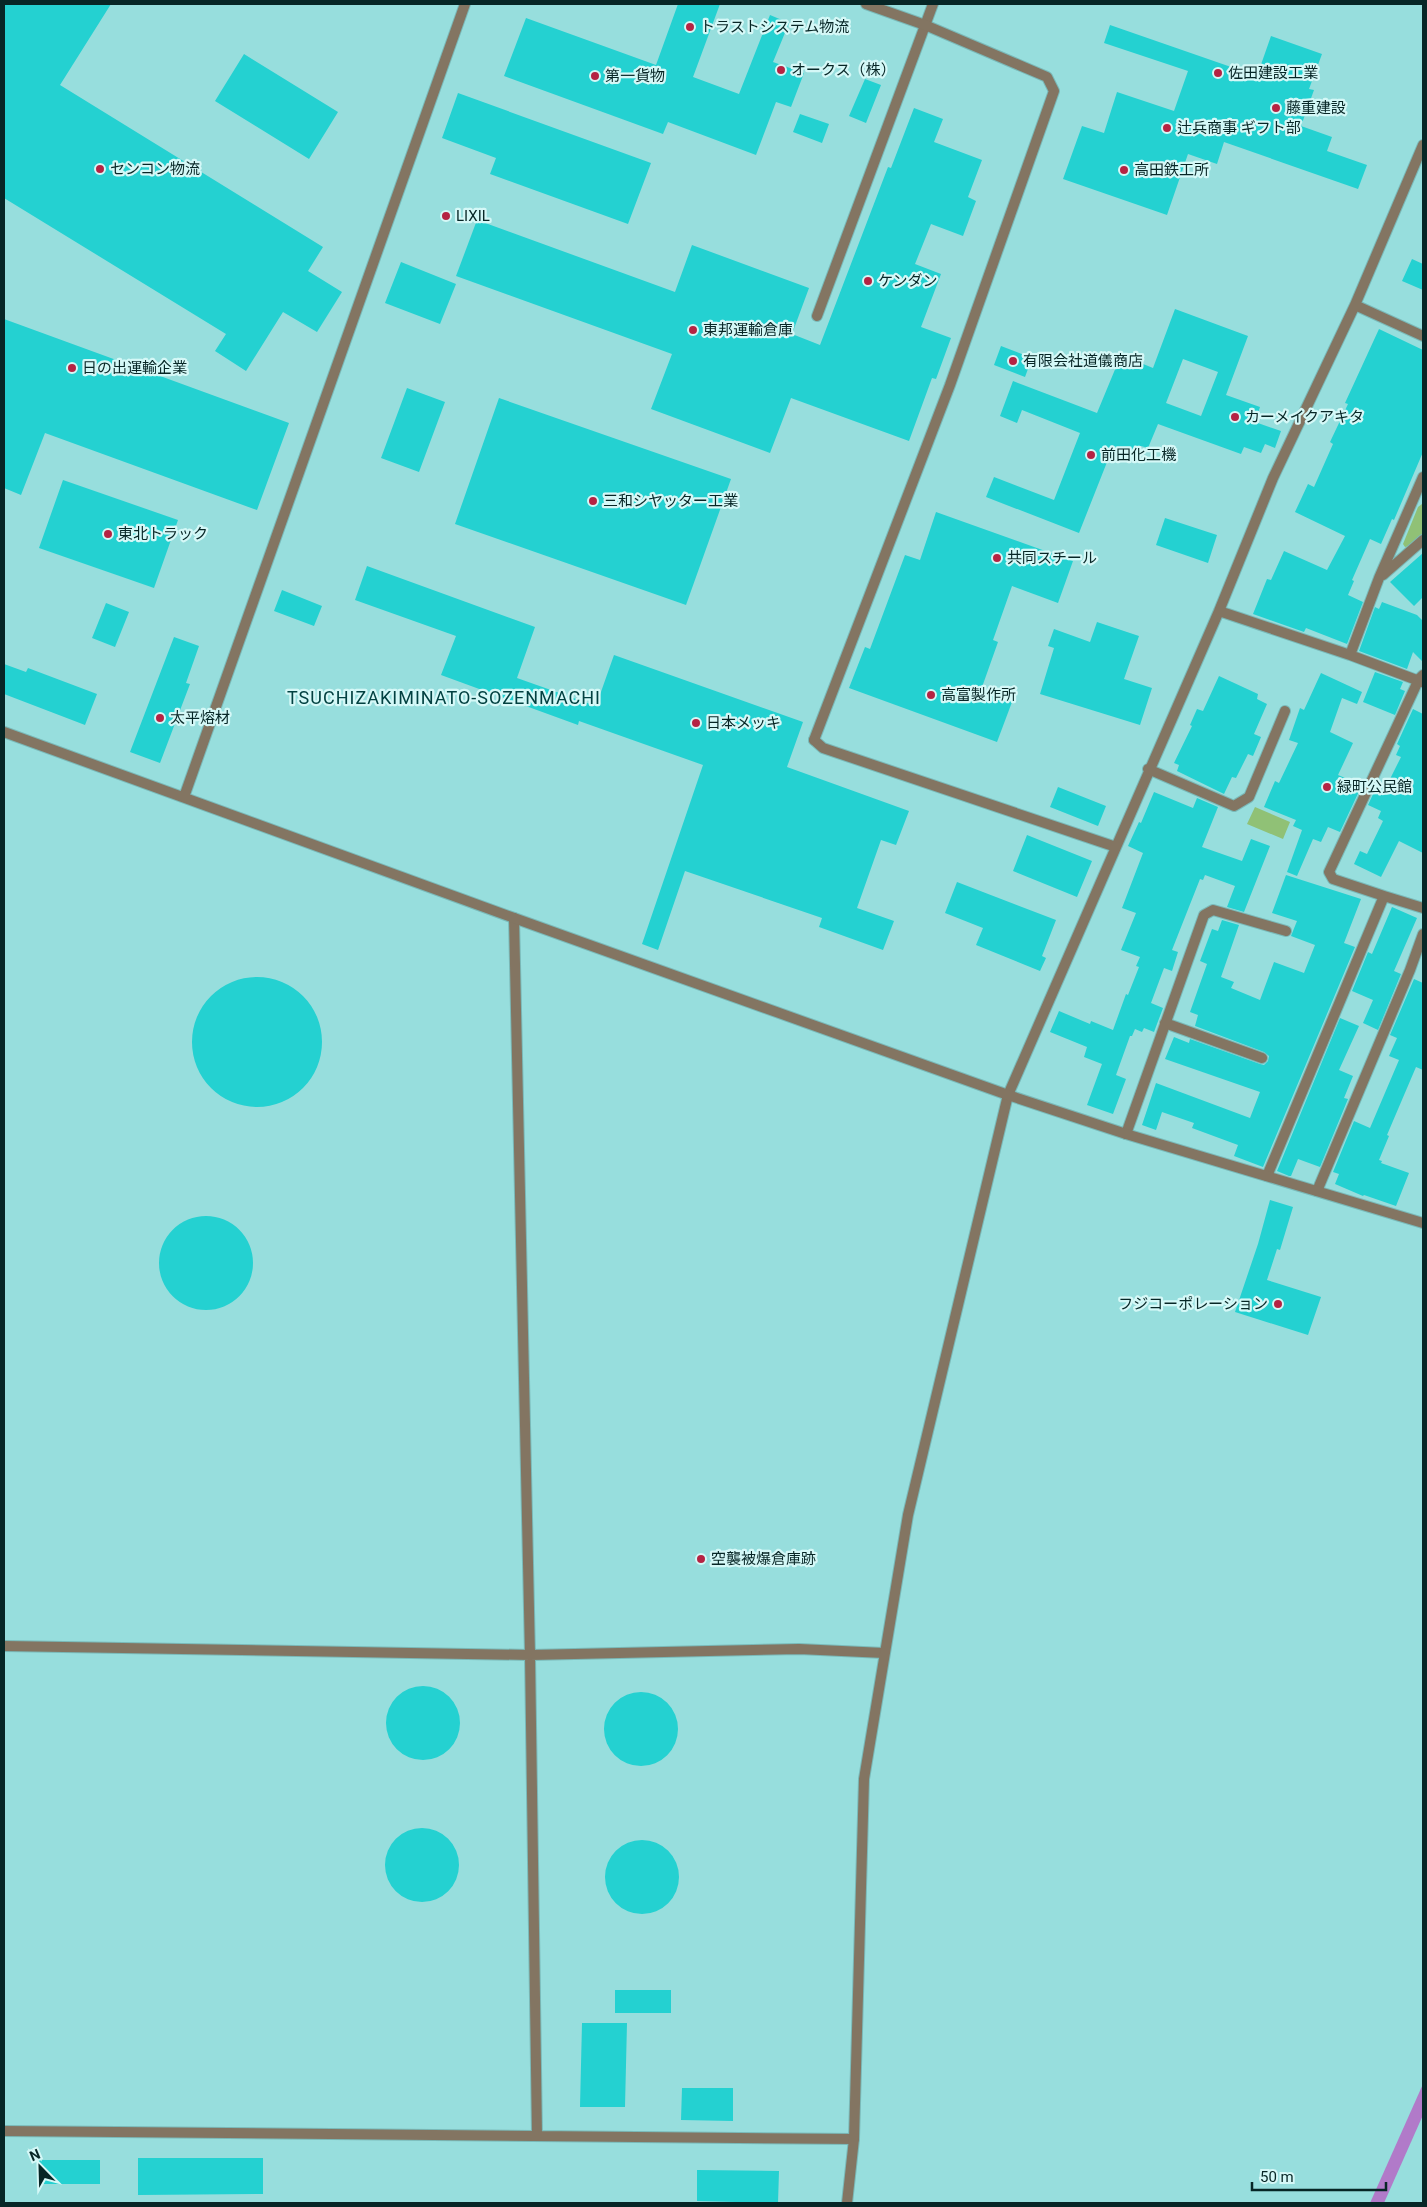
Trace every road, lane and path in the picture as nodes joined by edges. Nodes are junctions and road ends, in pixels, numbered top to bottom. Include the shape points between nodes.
1 (464, 4) edge
2 (866, 4) edge
3 (933, 4) edge
4 (925, 26) junction
5 (1423, 145) edge
6 (1354, 305) junction
7 (817, 316) dead end
8 (1423, 336) edge
9 (1423, 477) edge
10 (1420, 495) edge
11 (1423, 540) edge
12 (1379, 578) junction
13 (1219, 611) junction
14 (1350, 655) junction
15 (1422, 679) edge
16 (1285, 711) dead end
17 (4, 732) edge
18 (1148, 770) junction
19 (184, 797) junction
20 (1116, 847) junction
21 (1384, 896) junction
22 (1423, 908) edge
23 (514, 918) junction
24 (1286, 931) dead end
25 (1423, 934) edge
26 (1165, 1023) junction
27 (1262, 1058) dead end
28 (1008, 1095) junction
29 (1126, 1134) junction
30 (1267, 1176) junction
31 (1317, 1191) junction
32 (1423, 1222) edge
33 (4, 1646) edge
34 (884, 1653) junction
35 (530, 1655) junction
36 (4, 2130) edge
37 (536, 2136) junction
38 (854, 2139) junction
39 (847, 2203) edge

1 - 19 street
2 - 4 street
3 - 4 street
4 - 7 street
4 - 20 street via 1047,77 1054,91 950,385 814,740 823,748
5 - 6 street
6 - 8 street
6 - 13 street via 1273,478
9 - 10 street
10 - 12 street
11 - 12 street
12 - 14 street
13 - 14 street
13 - 18 street
14 - 15 street
15 - 21 street via 1329,872 1333,879
16 - 18 street via 1249,797 1234,806
17 - 19 street
18 - 20 street
19 - 23 street
20 - 28 street
21 - 22 street
21 - 30 street
23 - 28 street
23 - 35 street
24 - 26 street via 1213,910 1204,915
25 - 31 street
26 - 27 street
26 - 29 street
28 - 29 street
28 - 34 street via 908,1515
29 - 30 street
30 - 31 street
31 - 32 street
33 - 35 street
34 - 35 street via 799,1649
34 - 38 street via 864,1779
35 - 37 street
36 - 37 street
37 - 38 street
38 - 39 street

